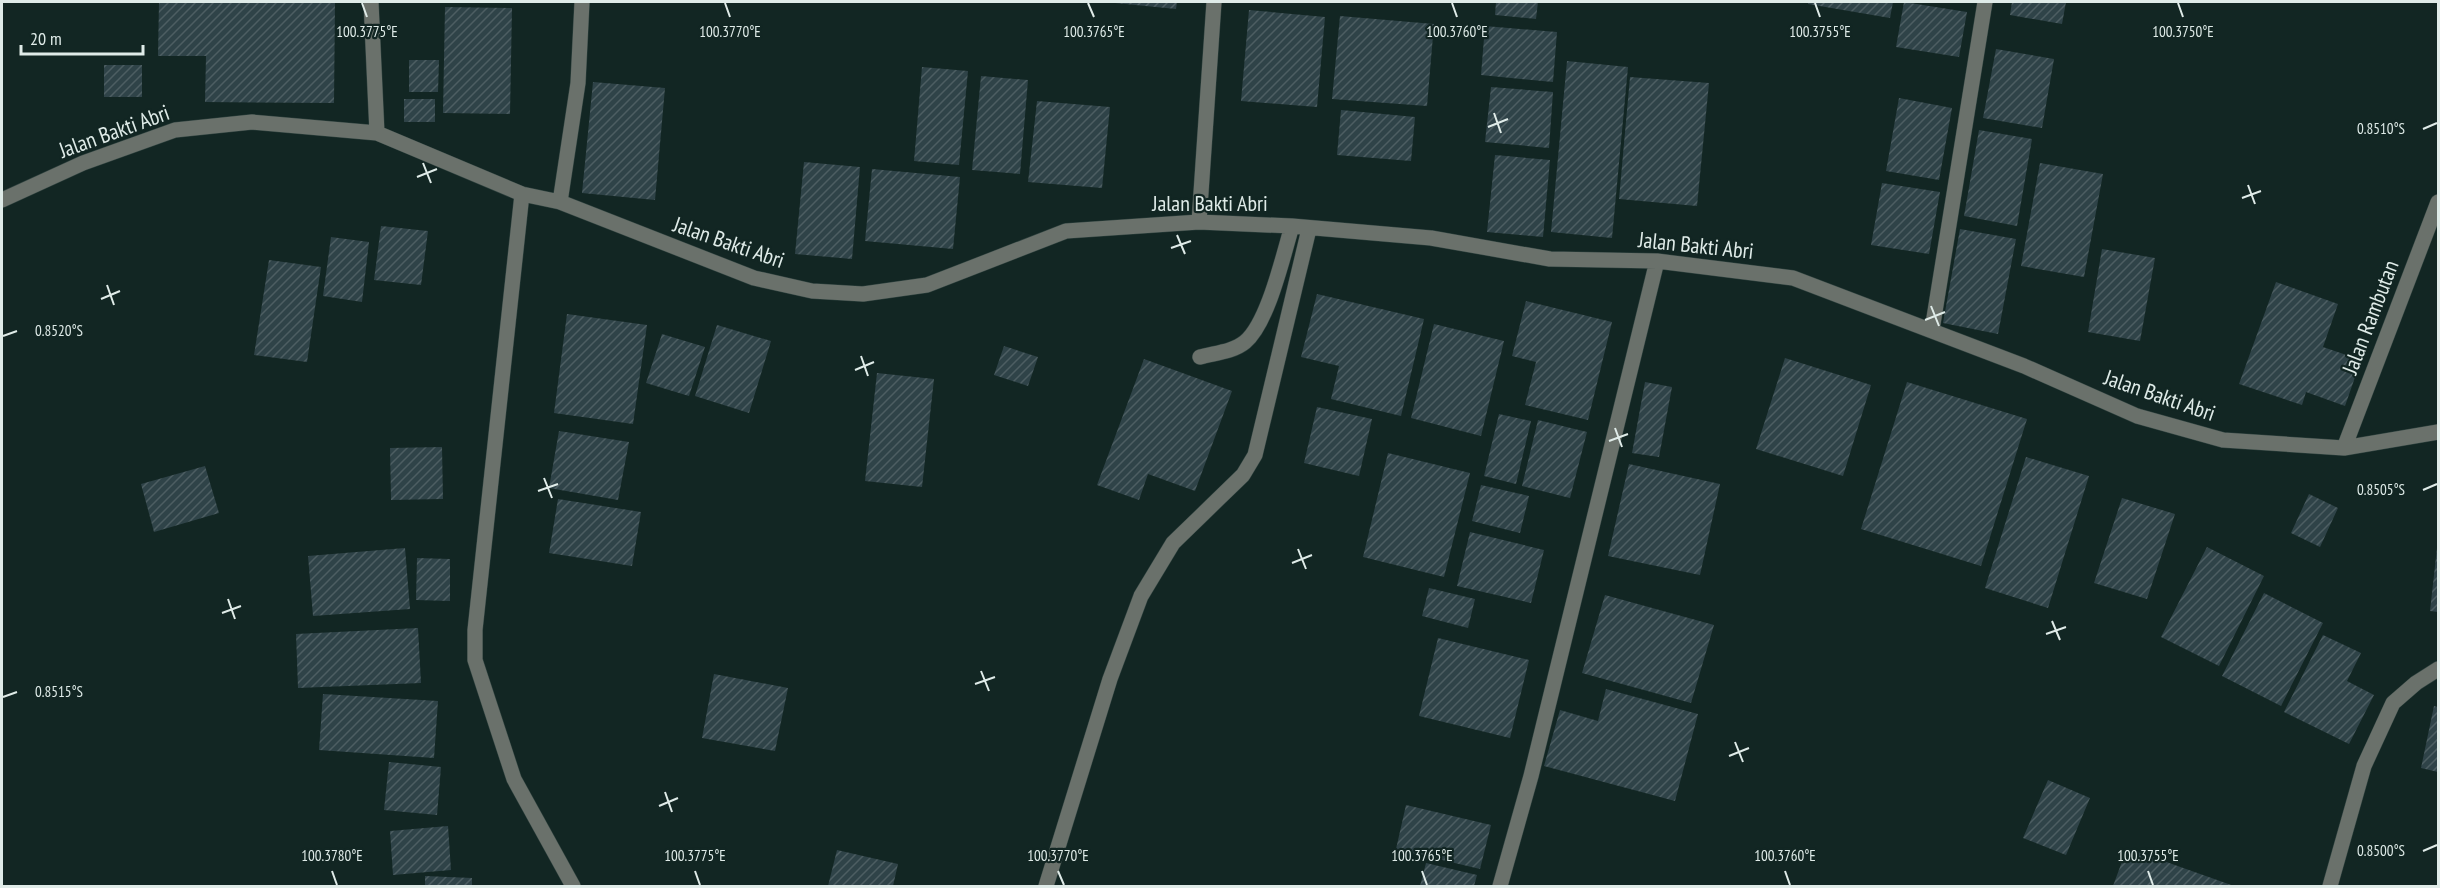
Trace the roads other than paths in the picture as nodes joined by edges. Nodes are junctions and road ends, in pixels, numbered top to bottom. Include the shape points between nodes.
1 (371, 2) edge
2 (582, 2) edge
3 (1214, 2) edge
4 (1985, 2) edge
5 (377, 133) junction
6 (522, 194) junction
7 (2, 200) edge
8 (560, 202) junction
9 (2439, 202) edge
10 (1199, 222) junction
11 (1292, 226) junction
12 (1309, 229) junction
13 (1657, 261) junction
14 (1932, 330) junction
15 (1200, 357) dead end
16 (2439, 432) edge
17 (2344, 448) junction
18 (2439, 669) edge
19 (573, 886) edge
20 (1046, 886) edge
21 (1500, 886) edge
22 (2330, 886) edge

1 - 5 street
2 - 8 street via 578,83
3 - 10 street
4 - 14 street
5 - 6 street, Jalan Bakti Abri
5 - 7 street, Jalan Bakti Abri via 252,122 175,130 83,163
6 - 8 street, Jalan Bakti Abri
6 - 19 street via 475,630 475,660 514,779
8 - 10 street, Jalan Bakti Abri via 754,278 812,291 863,294 927,285 1066,231
9 - 17 street, Jalan Rambutan
10 - 11 street, Jalan Bakti Abri
11 - 12 street, Jalan Bakti Abri
11 - 15 street via 1258,327 1234,348
12 - 13 street, Jalan Bakti Abri via 1431,238 1550,259
12 - 20 street via 1255,455 1243,475 1173,543 1141,596 1110,679
13 - 14 street, Jalan Bakti Abri via 1793,278
13 - 21 street via 1531,776
14 - 17 street, Jalan Bakti Abri via 2147,419 2223,440
16 - 17 street, Jalan Bakti Abri
18 - 22 street via 2393,703 2364,766

